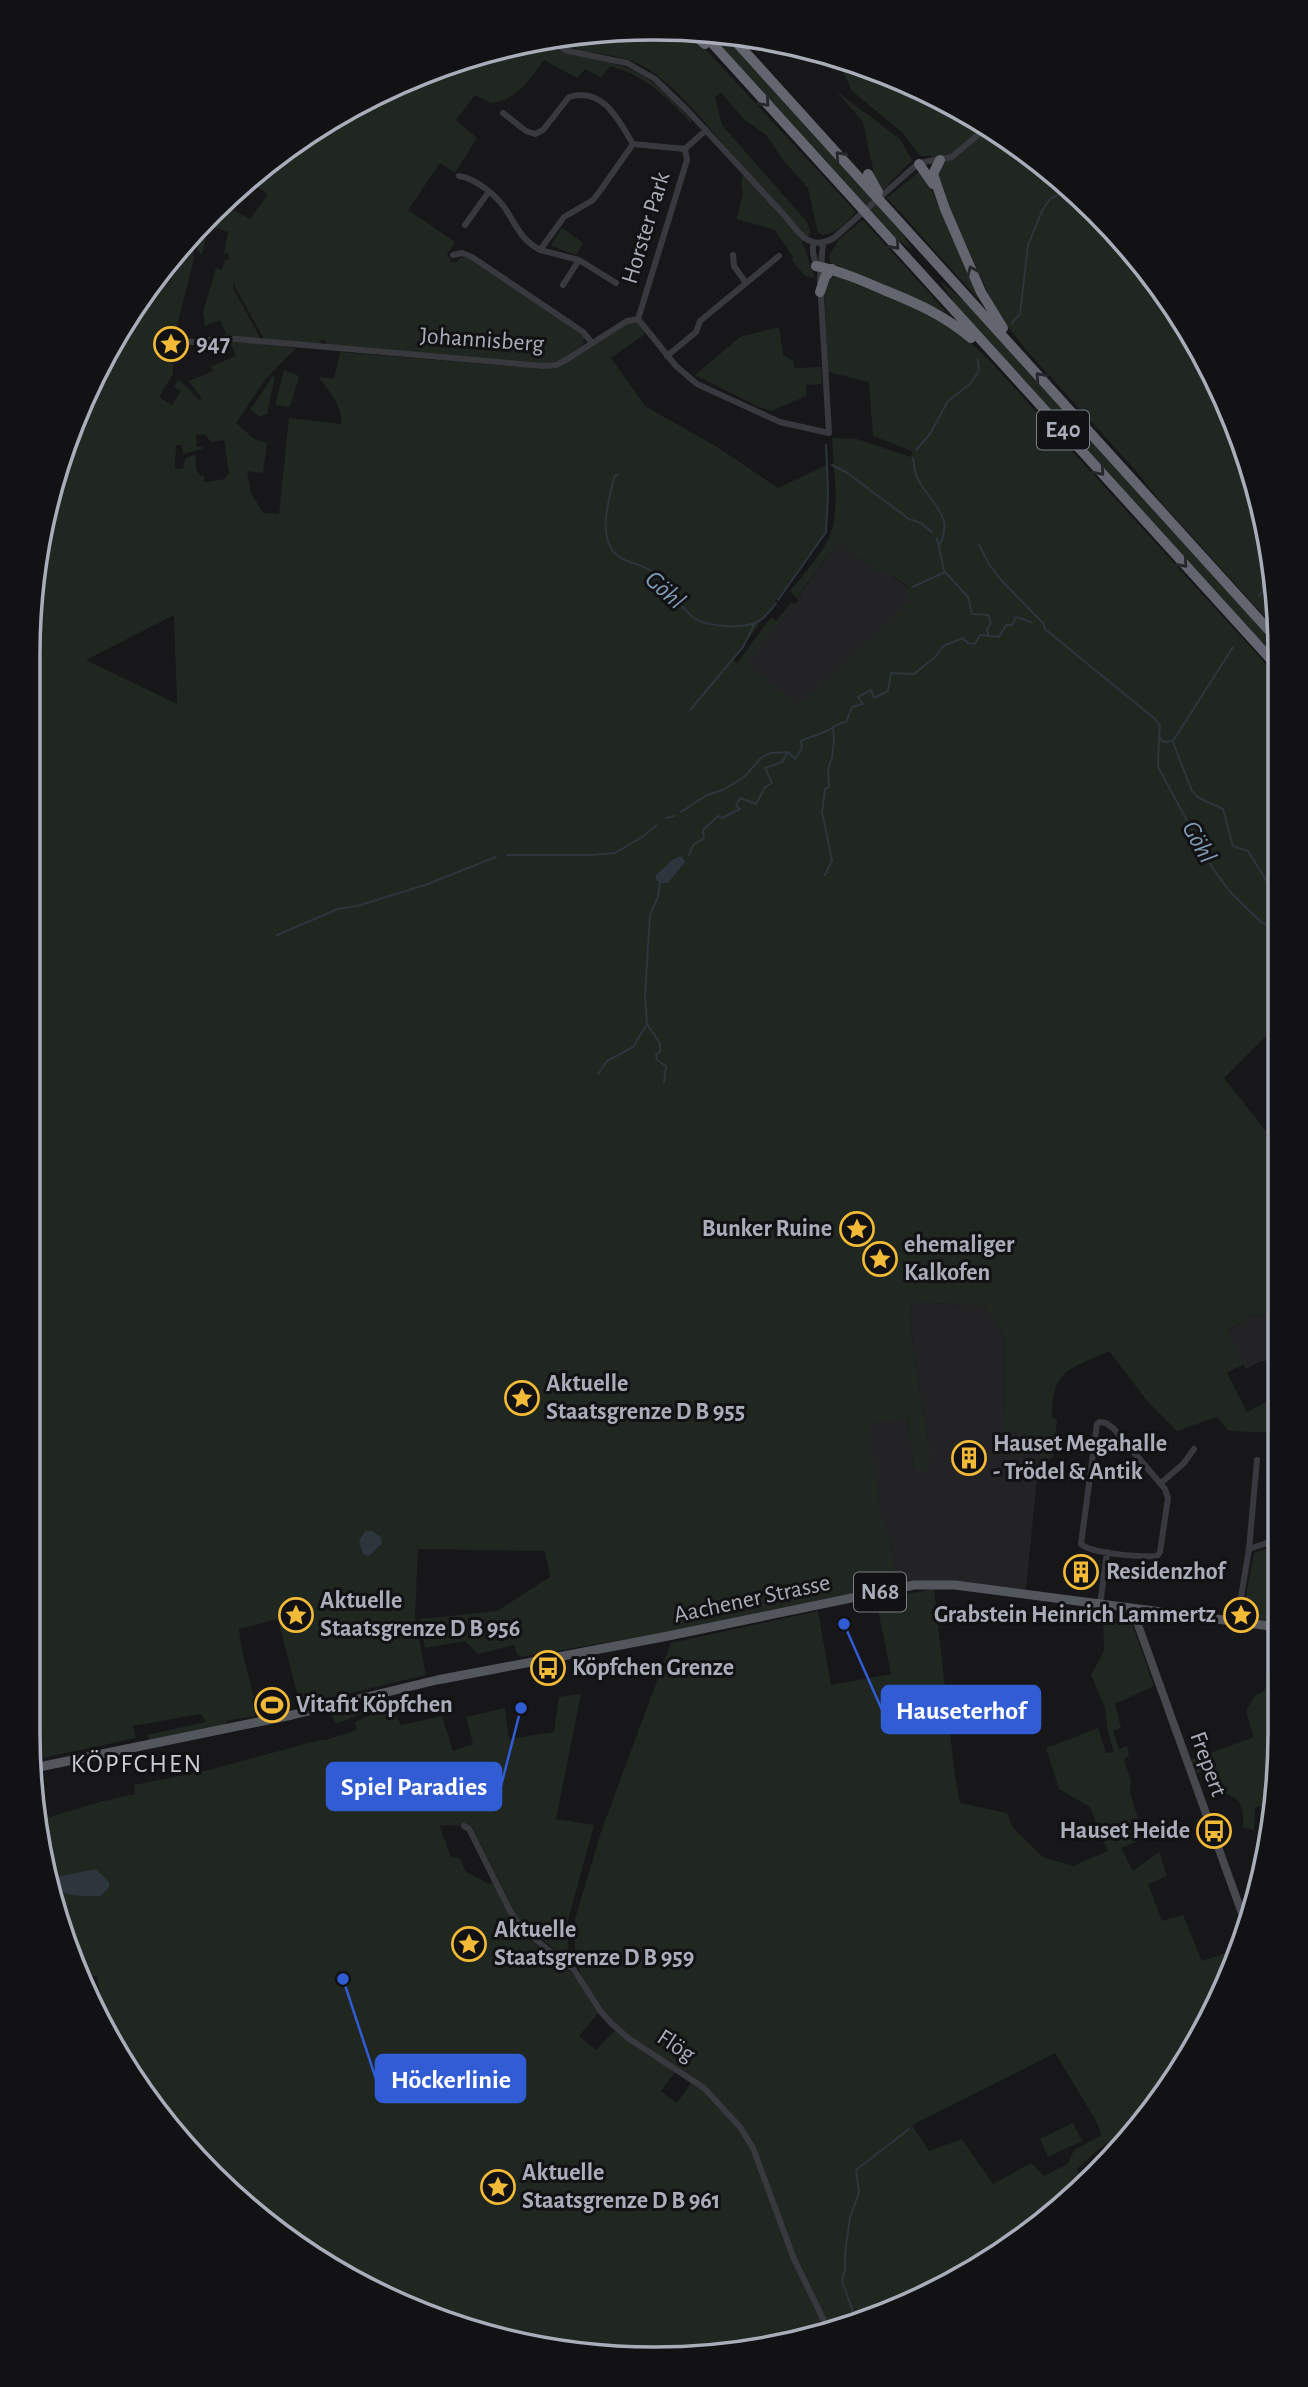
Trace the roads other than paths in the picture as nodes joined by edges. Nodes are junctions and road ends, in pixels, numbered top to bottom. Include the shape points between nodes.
1 (704, 43) edge
2 (713, 44) edge
3 (741, 47) edge
4 (562, 48) edge
5 (720, 52) junction
6 (503, 113) dead end
7 (706, 131) junction
8 (979, 134) edge
9 (633, 144) junction
10 (685, 149) junction
11 (940, 160) junction
12 (919, 164) junction
13 (868, 174) dead end
14 (459, 176) dead end
15 (938, 192) junction
16 (488, 193) junction
17 (886, 206) junction
18 (464, 225) dead end
19 (813, 243) junction
20 (823, 243) junction
21 (540, 250) junction
22 (453, 255) dead end
23 (733, 255) dead end
24 (779, 256) dead end
25 (579, 260) junction
26 (822, 269) junction
27 (746, 282) junction
28 (616, 283) dead end
29 (563, 285) dead end
30 (820, 292) joint
31 (638, 318) junction
32 (174, 341) dead end
33 (592, 343) junction
34 (988, 348) junction
35 (1017, 352) junction
36 (667, 356) junction
37 (1267, 628) edge
38 (1268, 656) edge
39 (1194, 1449) dead end
40 (1257, 1460) dead end
41 (1161, 1483) junction
42 (1268, 1542) edge
43 (1249, 1549) junction
44 (1107, 1552) junction
45 (1100, 1605) junction
46 (1138, 1610) junction
47 (1237, 1621) junction
48 (1268, 1626) edge
49 (42, 1766) edge
50 (464, 1826) dead end
51 (1241, 1911) edge
52 (825, 2322) edge

1 - 5 highway
2 - 5 highway, E40
17 -> 3 highway, E40
4 - 7 street via 638,69 671,93
5 -> 34 highway, E40
6 - 9 street, Horster Park via 535,134 569,97 584,94 612,110
7 - 10 street, Horster Park
7 - 19 street via 801,236
8 - 11 street via 955,155
9 - 10 street, Horster Park
9 - 21 street, Horster Park via 593,200 564,217
10 - 31 street, Horster Park via 687,160
11 - 12 street
11 - 15 highway via 933,174
12 - 15 highway
12 - 20 street
13 - 17 highway
14 - 16 street, Horster Park
35 -> 15 highway via 987,304
16 - 18 street
16 - 21 street, Horster Park via 508,212 516,231
17 - 35 highway, E40
19 - 20 street
19 - 26 street
20 - 26 street
21 - 25 street, Horster Park
22 - 33 street via 472,257 583,332
23 - 27 street via 734,266
24 - 27 street
25 - 28 street, Horster Park
25 - 29 street
26 - 30 highway via 825,277
26 - 34 highway via 933,311
27 - 36 street
30 - 36 street via 829,433 780,422 708,390
31 - 33 street, Johannisberg
31 - 36 street
32 - 33 street, Johannisberg via 223,338 535,366 561,363
34 -> 38 highway, E40
37 -> 35 highway, E40
39 - 41 street
40 - 43 street
41 - 44 street via 1168,1498 1157,1556
41 - 44 street via 1114,1429 1097,1424 1082,1545
42 - 43 street
43 - 47 street
44 - 45 street
45 - 46 main road, Aachener Strasse / N68
45 - 49 main road, Aachener Strasse / N68 via 914,1585 449,1678
46 - 47 main road, Aachener Strasse / N68
46 - 51 street, Frepert via 1137,1622
47 - 48 main road, Aachener Strasse / N68
50 - 52 street, Flög via 522,1929 574,1970 612,2024 704,2088 740,2127 753,2148 794,2259

